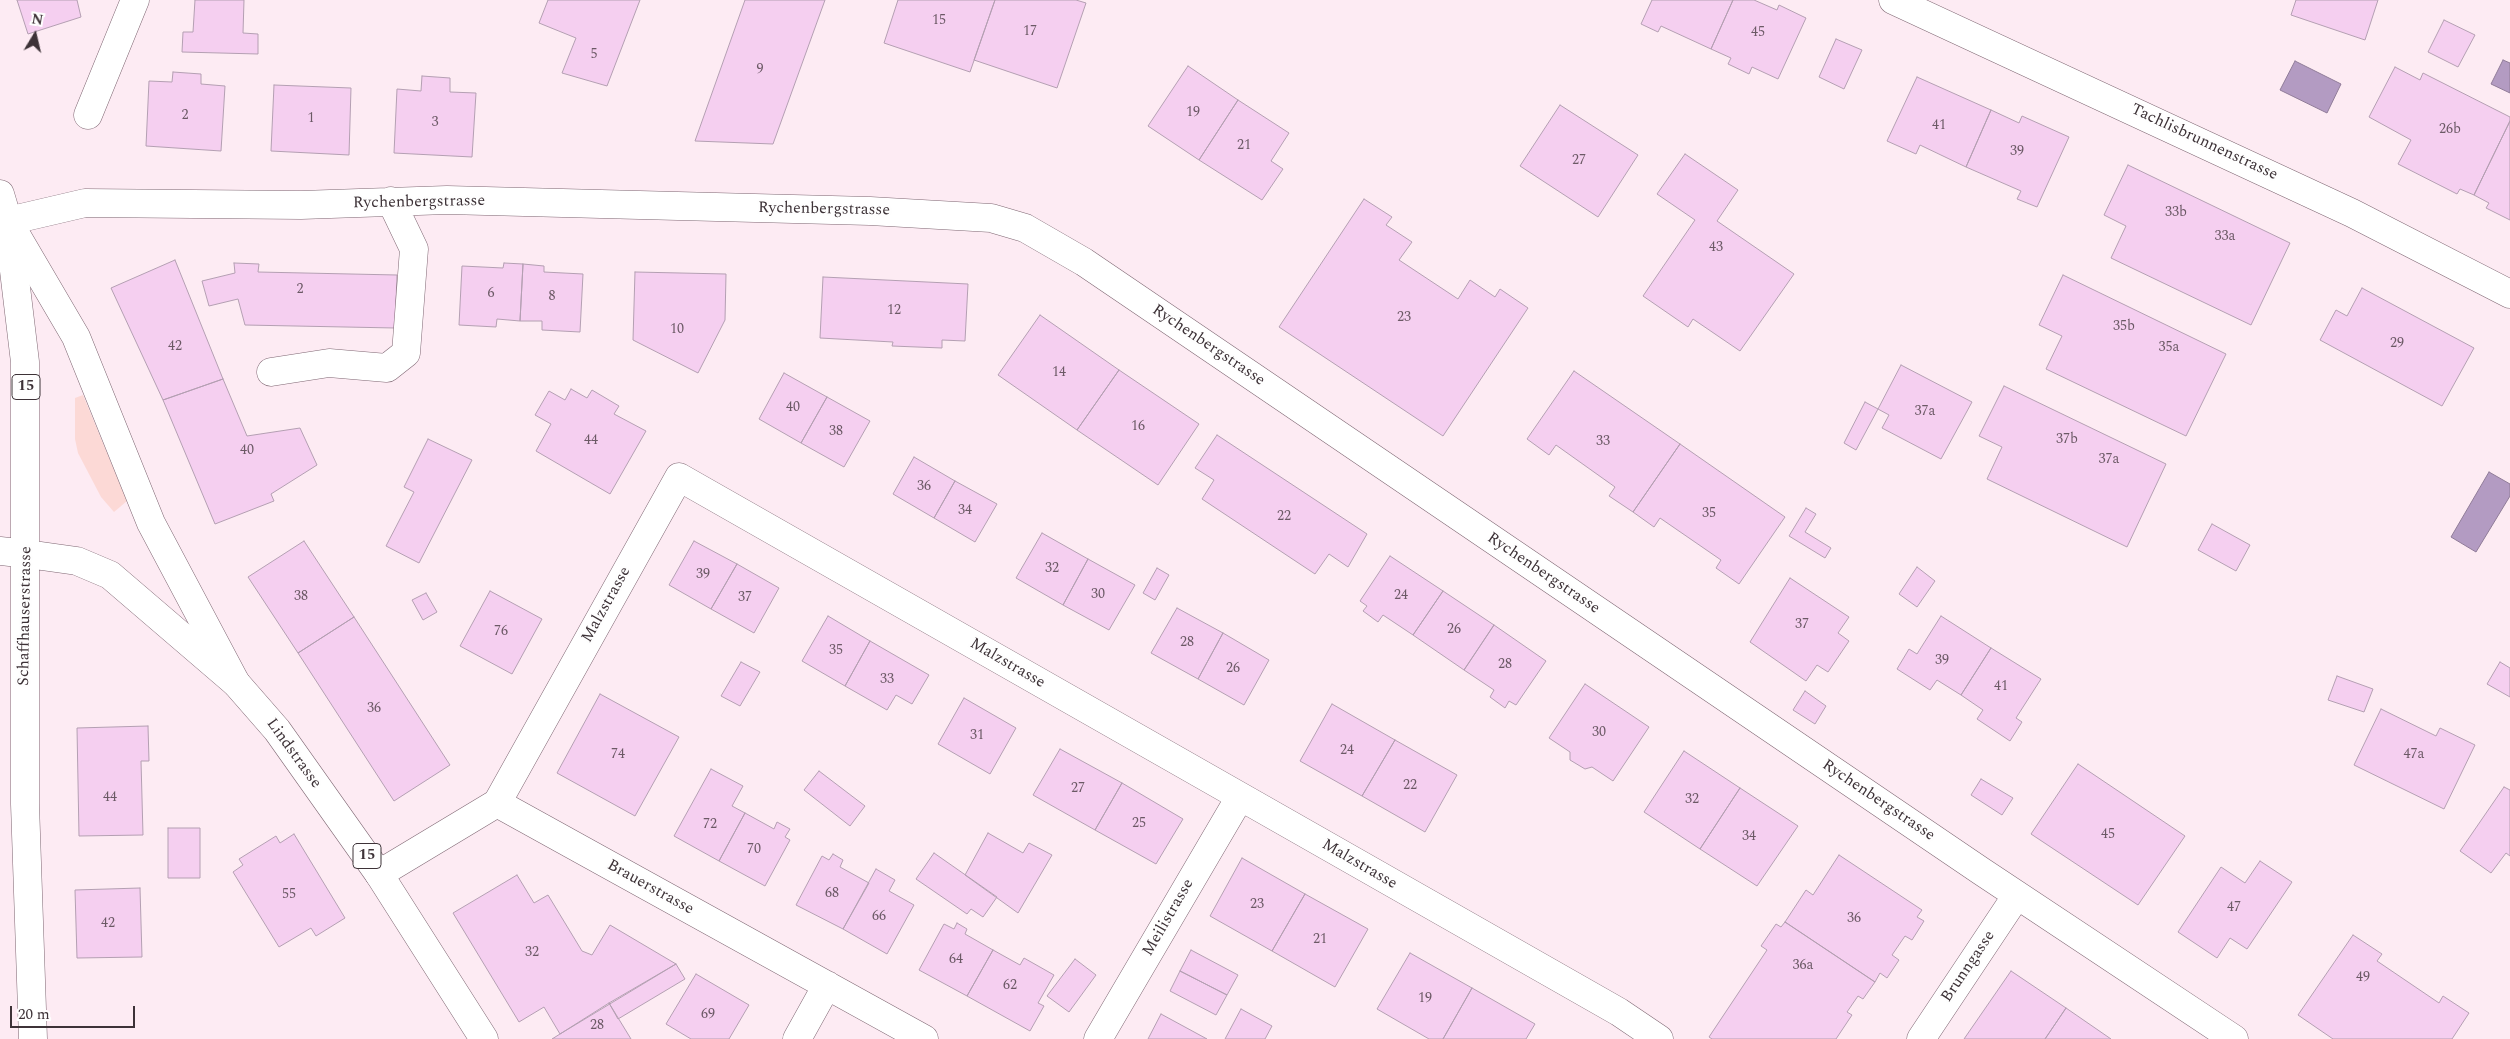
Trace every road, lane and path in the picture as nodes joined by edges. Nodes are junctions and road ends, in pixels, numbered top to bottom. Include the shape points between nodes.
1 (135, 0) edge
2 (1894, 0) edge
3 (88, 115) dead end
4 (0, 194) edge
5 (391, 201) junction
6 (8, 221) junction
7 (2510, 294) edge
8 (271, 372) dead end
9 (0, 551) edge
10 (27, 554) junction
11 (236, 683) junction
12 (1240, 797) junction
13 (497, 803) junction
14 (379, 874) junction
15 (2017, 895) junction
16 (827, 986) junction
17 (33, 1039) edge
18 (484, 1039) edge
19 (797, 1039) edge
20 (924, 1039) edge
21 (1098, 1039) edge
22 (1659, 1039) edge
23 (1921, 1039) edge
24 (2234, 1039) edge

1 - 3 street
2 - 7 street, Tachlisbrunnenstrasse via 2343,209
4 - 6 street, Schaffhauserstrasse / 15
5 - 6 street, Rychenbergstrasse via 301,205 85,203
5 - 8 street via 414,248 406,353 387,368 329,363
5 - 15 street, Rychenbergstrasse via 943,214 990,218 1025,228 1084,262
6 - 10 street, Schaffhauserstrasse / 15 via 26,362
6 - 11 street via 76,338 151,522
9 - 10 street, Lindstrasse
10 - 11 street, Lindstrasse / 15 via 77,561 110,575
10 - 17 street, Schaffhauserstrasse via 25,794
11 - 14 street, Lindstrasse / 15 via 277,730
12 - 13 street, Malzstrasse via 679,477
12 - 21 street, Meilistrasse
12 - 22 street, Malzstrasse via 1619,1012
13 - 14 street
13 - 16 street, Brauerstrasse
14 - 18 street, Lindstrasse / 15
15 - 23 street, Brunngasse
15 - 24 street, Rychenbergstrasse
16 - 19 street
16 - 20 street, Brauerstrasse

